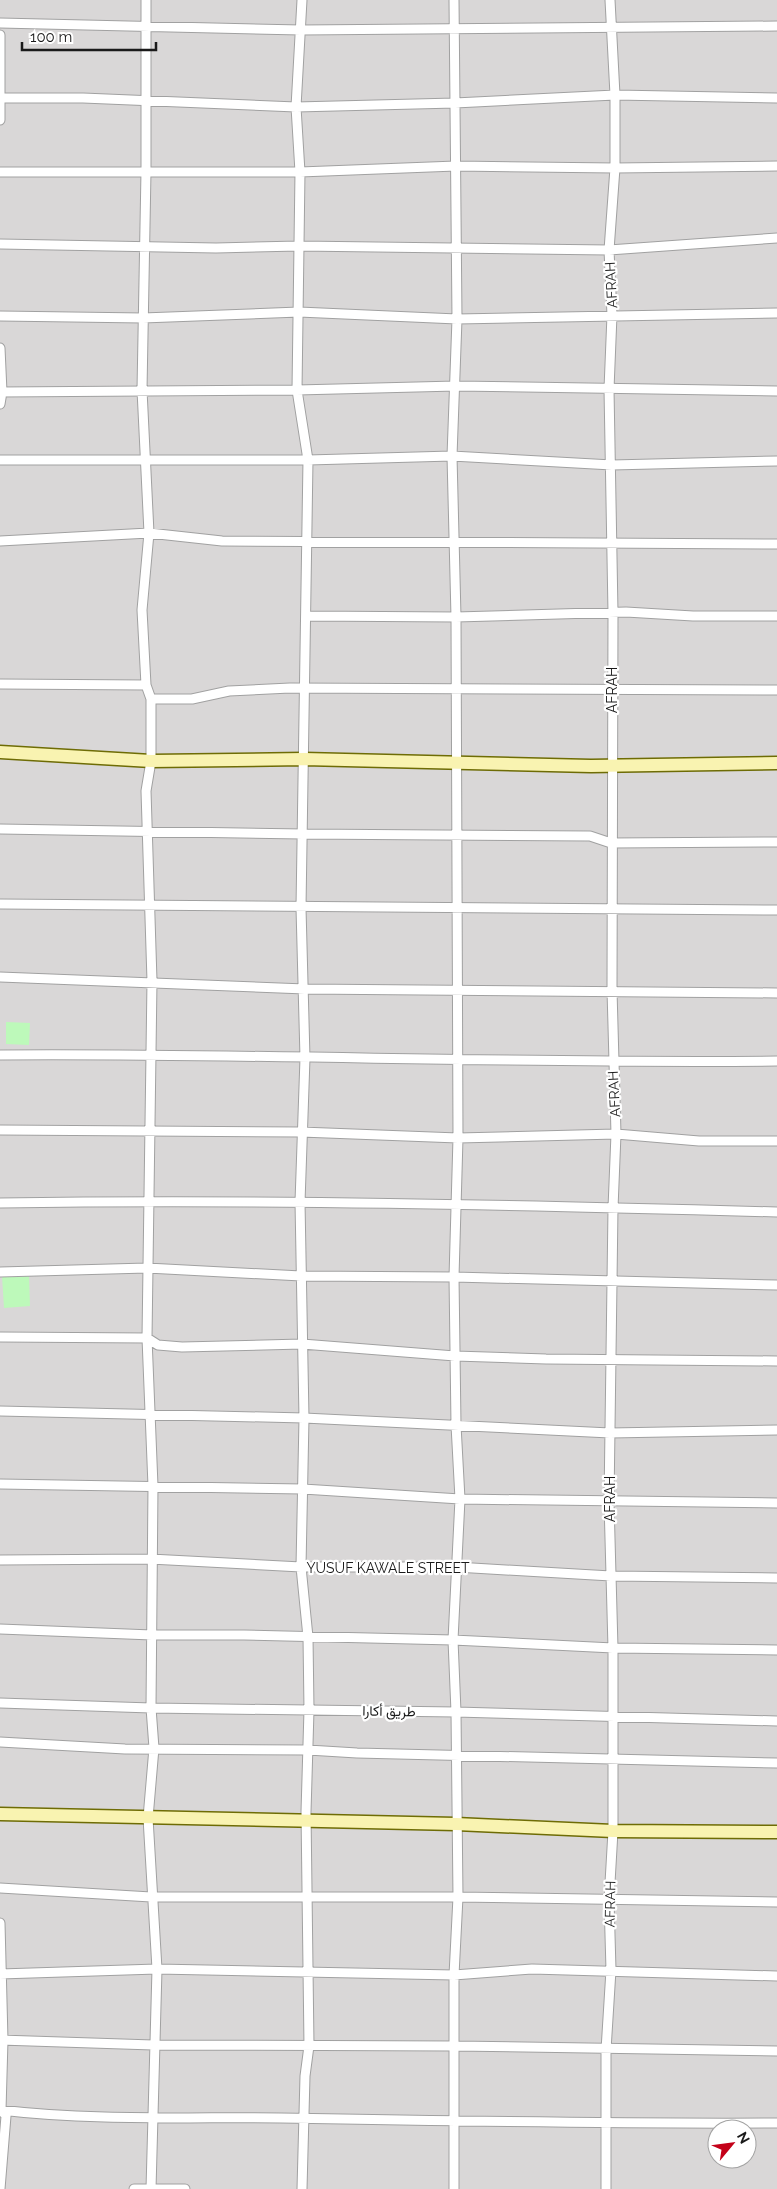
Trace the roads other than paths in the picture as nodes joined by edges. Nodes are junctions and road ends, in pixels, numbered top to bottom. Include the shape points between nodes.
1 (146, 0) edge
2 (302, 0) edge
3 (454, 0) edge
4 (610, 0) edge
5 (0, 23) edge
6 (146, 26) junction
7 (777, 26) edge
8 (611, 27) junction
9 (301, 30) junction
10 (453, 30) junction
11 (0, 35) edge
12 (614, 95) junction
13 (1, 98) edge
14 (777, 98) edge
15 (146, 102) junction
16 (455, 104) junction
17 (296, 106) junction
18 (0, 120) edge
19 (456, 166) junction
20 (777, 166) edge
21 (615, 168) junction
22 (146, 171) junction
23 (0, 172) edge
24 (300, 172) junction
25 (777, 238) edge
26 (0, 244) edge
27 (143, 245) junction
28 (299, 246) junction
29 (457, 249) junction
30 (609, 250) junction
31 (299, 312) junction
32 (777, 314) edge
33 (612, 315) junction
34 (0, 316) edge
35 (143, 318) junction
36 (457, 319) junction
37 (0, 348) edge
38 (456, 386) junction
39 (609, 388) junction
40 (142, 390) junction
41 (296, 390) junction
42 (777, 390) edge
43 (1, 392) edge
44 (0, 404) edge
45 (452, 456) junction
46 (0, 460) edge
47 (145, 460) junction
48 (308, 460) junction
49 (777, 461) edge
50 (612, 465) junction
51 (149, 533) junction
52 (0, 541) edge
53 (309, 542) junction
54 (612, 543) junction
55 (453, 544) junction
56 (777, 544) edge
57 (613, 613) junction
58 (307, 616) junction
59 (777, 616) edge
60 (456, 618) junction
61 (0, 684) edge
62 (146, 684) junction
63 (306, 689) junction
64 (456, 690) junction
65 (612, 690) junction
66 (777, 690) edge
67 (151, 699) junction
68 (0, 752) edge
69 (304, 759) junction
70 (150, 761) junction
71 (456, 763) junction
72 (777, 763) edge
73 (612, 765) junction
74 (0, 829) edge
75 (149, 831) junction
76 (303, 834) junction
77 (457, 836) junction
78 (777, 842) edge
79 (611, 843) junction
80 (0, 904) edge
81 (149, 905) junction
82 (301, 908) junction
83 (612, 908) junction
84 (457, 909) junction
85 (777, 910) edge
86 (0, 977) edge
87 (152, 981) junction
88 (304, 989) junction
89 (457, 990) junction
90 (612, 990) junction
91 (777, 993) edge
92 (151, 1054) junction
93 (0, 1055) edge
94 (305, 1058) junction
95 (458, 1060) junction
96 (777, 1061) edge
97 (613, 1063) junction
98 (0, 1130) edge
99 (149, 1130) junction
100 (302, 1132) junction
101 (616, 1134) junction
102 (458, 1138) junction
103 (777, 1141) edge
104 (149, 1200) junction
105 (300, 1202) junction
106 (0, 1203) edge
107 (456, 1205) junction
108 (613, 1208) junction
109 (777, 1212) edge
110 (147, 1268) junction
111 (0, 1272) edge
112 (301, 1276) junction
113 (454, 1277) junction
114 (612, 1282) junction
115 (777, 1285) edge
116 (0, 1337) edge
117 (147, 1338) junction
118 (302, 1344) junction
119 (455, 1356) junction
120 (611, 1360) junction
121 (777, 1361) edge
122 (0, 1412) edge
123 (148, 1414) junction
124 (304, 1418) junction
125 (456, 1425) junction
126 (777, 1430) edge
127 (610, 1433) junction
128 (0, 1484) edge
129 (152, 1486) junction
130 (303, 1489) junction
131 (460, 1499) junction
132 (609, 1502) junction
133 (777, 1503) edge
134 (0, 1555) edge
135 (150, 1558) junction
136 (0, 1561) edge
137 (301, 1567) junction
138 (456, 1567) junction
139 (611, 1576) junction
140 (777, 1578) edge
141 (0, 1629) edge
142 (152, 1635) junction
143 (308, 1637) junction
144 (453, 1640) junction
145 (613, 1648) junction
146 (777, 1650) edge
147 (0, 1703) edge
148 (151, 1708) junction
149 (309, 1710) junction
150 (456, 1712) junction
151 (613, 1716) junction
152 (777, 1721) edge
153 (0, 1738) edge
154 (0, 1744) edge
155 (154, 1748) junction
156 (308, 1750) junction
157 (456, 1755) junction
158 (612, 1758) junction
159 (777, 1763) edge
160 (0, 1814) edge
161 (148, 1818) junction
162 (306, 1821) junction
163 (456, 1824) junction
164 (613, 1831) junction
165 (777, 1832) edge
166 (0, 1888) edge
167 (151, 1897) junction
168 (307, 1897) junction
169 (458, 1897) junction
170 (609, 1900) junction
171 (777, 1902) edge
172 (0, 1923) edge
173 (157, 1969) junction
174 (611, 1970) junction
175 (308, 1972) junction
176 (0, 1974) edge
177 (454, 1975) junction
178 (777, 1976) edge
179 (2, 2040) edge
180 (154, 2046) junction
181 (309, 2046) junction
182 (455, 2046) junction
183 (606, 2050) junction
184 (777, 2051) edge
185 (1, 2110) edge
186 (152, 2116) junction
187 (305, 2119) junction
188 (455, 2120) junction
189 (777, 2123) edge
190 (607, 2124) junction
191 (151, 2188) edge
192 (0, 2189) edge
193 (134, 2189) edge
194 (185, 2189) edge
195 (302, 2189) edge
196 (454, 2189) edge
197 (606, 2189) edge

1 - 6 street
2 - 9 street
3 - 10 street
4 - 8 street, AFRAH
5 - 6 street
6 - 9 street
6 - 15 street
7 - 8 street
8 - 10 street
8 - 12 street, AFRAH
9 - 10 street
9 - 17 street
10 - 16 street
11 - 13 street
12 - 14 street
12 - 16 street
12 - 21 street, AFRAH
13 - 15 street
13 - 18 street
15 - 17 street
15 - 22 street
16 - 17 street
16 - 19 street
17 - 24 street
19 - 21 street
19 - 24 street
19 - 29 street
20 - 21 street
21 - 30 street, AFRAH
22 - 23 street
22 - 24 street
22 - 27 street
24 - 28 street
25 - 30 street
26 - 27 street
27 - 28 street via 216,248
27 - 35 street
28 - 29 street
28 - 31 street
29 - 30 street
29 - 36 street
30 - 33 street, AFRAH
31 - 35 street
31 - 36 street
31 - 41 street
32 - 33 street
33 - 36 street
33 - 39 street, AFRAH
34 - 35 street
35 - 40 street
36 - 38 street
37 - 43 street
38 - 39 street
38 - 41 street
38 - 45 street
39 - 42 street
39 - 50 street, AFRAH
40 - 41 street
40 - 43 street
40 - 47 street
41 - 48 street
43 - 44 street
45 - 48 street
45 - 50 street
45 - 55 street
46 - 47 street
47 - 48 street
47 - 51 street
48 - 53 street
49 - 50 street
50 - 54 street, AFRAH
51 - 52 street
51 - 53 street via 222,542
51 - 62 street via 142,610
53 - 55 street
53 - 58 street
54 - 55 street
54 - 56 street
54 - 57 street, AFRAH
55 - 60 street
57 - 59 street
57 - 60 street
57 - 65 street, AFRAH
58 - 60 street
58 - 63 street
60 - 64 street
61 - 62 street
62 - 67 street
63 - 64 street
63 - 67 street via 229,691 192,698
63 - 69 street
64 - 65 street
64 - 71 street
65 - 66 street
65 - 73 street, AFRAH
67 - 70 street
68 - 70 street
69 - 70 street
69 - 71 street
69 - 76 street
70 - 75 street via 146,791
71 - 73 street
71 - 77 street
72 - 73 street
73 - 79 street, AFRAH
74 - 75 street
75 - 76 street
75 - 81 street
76 - 77 street
76 - 82 street
77 - 79 street via 590,836
77 - 84 street
78 - 79 street
79 - 83 street, AFRAH
80 - 81 street
81 - 82 street
81 - 87 street
82 - 84 street
82 - 88 street
83 - 84 street
83 - 85 street
83 - 90 street, AFRAH
84 - 89 street
86 - 87 street
87 - 88 street
87 - 92 street
88 - 89 street
88 - 94 street
89 - 90 street
89 - 95 street
90 - 91 street
90 - 97 street, AFRAH
92 - 93 street
92 - 94 street
92 - 99 street
94 - 95 street
94 - 100 street
95 - 97 street
95 - 102 street
96 - 97 street
97 - 101 street, AFRAH
98 - 99 street
99 - 100 street
99 - 104 street
100 - 102 street
100 - 105 street
101 - 102 street
101 - 103 street via 699,1141
101 - 108 street, AFRAH
102 - 107 street
104 - 105 street
104 - 106 street
104 - 110 street
105 - 107 street
105 - 112 street
107 - 108 street
107 - 113 street
108 - 109 street
108 - 114 street, AFRAH
110 - 111 street
110 - 112 street
110 - 117 street
112 - 113 street
112 - 118 street
113 - 114 street
113 - 119 street
114 - 115 street
114 - 120 street, AFRAH
116 - 117 street
117 - 118 street via 158,1345 182,1347
117 - 123 street
118 - 119 street
118 - 124 street
119 - 120 street
119 - 125 street
120 - 121 street
120 - 127 street, AFRAH
122 - 123 street
123 - 124 street
123 - 129 street
124 - 125 street
124 - 130 street
125 - 127 street
125 - 131 street
126 - 127 street
127 - 132 street, AFRAH
128 - 129 street
129 - 130 street
129 - 135 street
130 - 131 street
130 - 137 street
131 - 132 street
131 - 138 street
132 - 133 street
132 - 139 street, AFRAH
134 - 136 street
135 - 136 street, YUSUF KAWALE STREET
135 - 137 street, YUSUF KAWALE STREET
135 - 142 street
137 - 138 street, YUSUF KAWALE STREET
137 - 143 street
138 - 139 street, YUSUF KAWALE STREET
138 - 144 street
139 - 140 street, YUSUF KAWALE STREET
139 - 145 street, AFRAH
141 - 142 street
142 - 143 street
142 - 148 street
143 - 144 street
143 - 149 street
144 - 145 street
144 - 150 street
145 - 146 street
145 - 151 street, AFRAH
147 - 148 street, طريق أكارا
148 - 149 street, طريق أكارا
148 - 155 street
149 - 150 street, طريق أكارا
149 - 156 street
150 - 151 street, طريق أكارا
150 - 157 street
151 - 152 street, طريق أكارا
151 - 158 street, AFRAH
153 - 154 street
154 - 155 street
155 - 156 street
155 - 161 street
156 - 157 street
156 - 162 street
157 - 158 street
157 - 163 street
158 - 159 street
158 - 164 street, AFRAH
160 - 161 street
161 - 162 street
161 - 167 street
162 - 163 street
162 - 168 street
163 - 164 street
163 - 169 street
164 - 165 street
164 - 170 street, AFRAH
166 - 167 street
167 - 168 street
167 - 173 street
168 - 169 street
168 - 175 street
169 - 170 street
169 - 177 street
170 - 171 street
170 - 174 street, AFRAH
172 - 176 street
173 - 175 street
173 - 176 street
173 - 180 street
174 - 177 street via 532,1969
174 - 178 street
174 - 183 street, AFRAH
175 - 177 street
175 - 181 street
176 - 179 street
177 - 182 street
179 - 180 street
179 - 185 street
180 - 181 street
180 - 186 street
181 - 182 street
181 - 187 street
182 - 183 street
182 - 188 street
183 - 184 street
183 - 190 street, AFRAH
185 - 186 street via 32,2114
185 - 192 street via 6,2116
186 - 187 street
186 - 191 street
187 - 188 street
187 - 195 street
188 - 190 street
188 - 196 street
189 - 190 street
190 - 197 street, AFRAH
191 - 193 street
191 - 194 street

